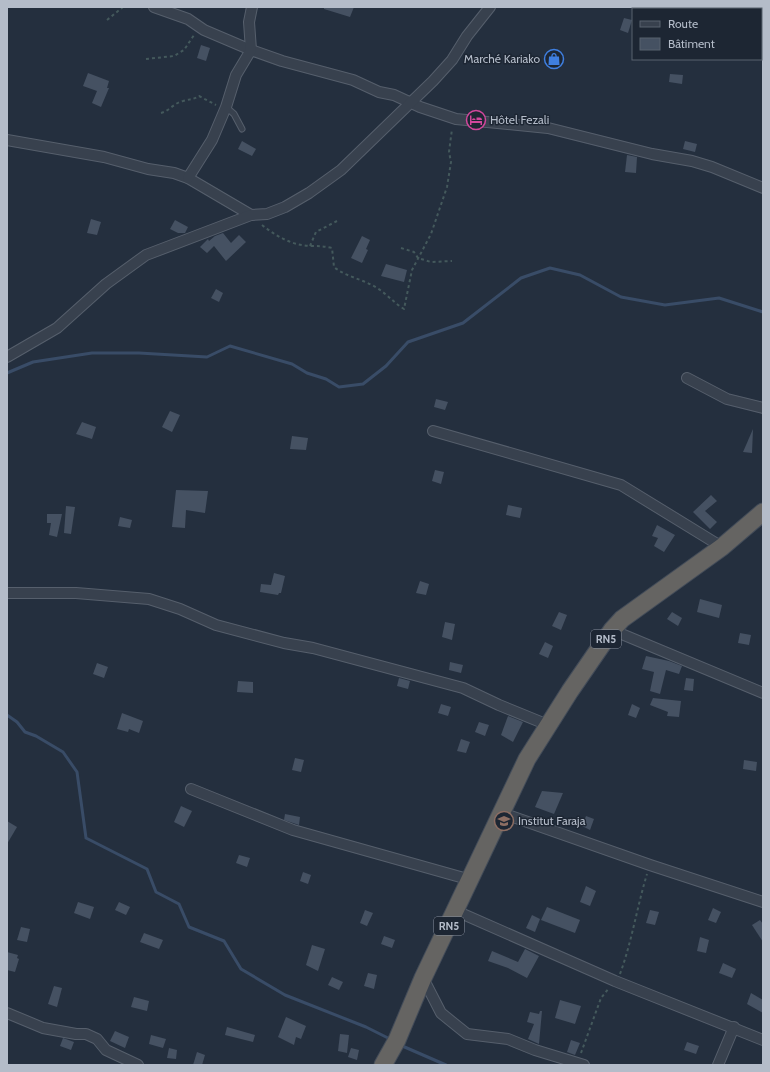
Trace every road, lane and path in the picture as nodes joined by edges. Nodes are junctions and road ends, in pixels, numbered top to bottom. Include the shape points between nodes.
1 (123, 7) edge
2 (154, 7) edge
3 (252, 7) edge
4 (490, 7) edge
5 (107, 20) dead end
6 (204, 30) junction
7 (251, 50) junction
8 (146, 59) dead end
9 (412, 103) junction
10 (226, 107) junction
11 (161, 113) dead end
12 (456, 119) junction
13 (242, 129) dead end
14 (7, 140) edge
15 (188, 178) junction
16 (763, 188) edge
17 (251, 215) junction
18 (337, 221) dead end
19 (310, 246) junction
20 (401, 248) dead end
21 (418, 258) junction
22 (452, 261) dead end
23 (7, 357) edge
24 (687, 378) dead end
25 (763, 408) edge
26 (433, 431) dead end
27 (763, 512) edge
28 (722, 547) junction
29 (7, 593) edge
30 (612, 630) junction
31 (763, 693) edge
32 (548, 725) junction
33 (190, 789) dead end
34 (502, 812) junction
35 (650, 865) junction
36 (470, 880) junction
37 (763, 902) edge
38 (456, 911) junction
39 (423, 978) junction
40 (614, 981) junction
41 (7, 1013) edge
42 (734, 1027) junction
43 (763, 1040) edge
44 (580, 1064) edge
45 (138, 1065) edge
46 (383, 1065) edge
47 (718, 1065) edge

1 - 5 path
2 - 6 street via 188,19
3 - 7 street via 249,22
4 - 9 street via 466,36 452,60
6 - 7 street
6 - 8 path via 194,35 184,50 174,56
7 - 9 street via 353,80
7 - 10 street via 236,75
9 - 12 street
9 - 17 street via 327,181 285,206 267,214
10 - 11 path via 198,96 192,100 179,102 169,111
10 - 13 lane via 234,114
10 - 15 street via 212,140
12 - 16 street via 548,128 652,154 692,161
12 - 21 path via 449,144 451,162 447,187 431,234
14 - 15 street via 104,157
15 - 17 street
17 - 19 path via 278,238
17 - 23 street via 146,255 106,284 57,328
18 - 19 path via 316,232
19 - 21 path via 332,248 334,267 337,270 378,288 404,309 412,270
20 - 21 path via 414,252
21 - 22 path via 431,262
24 - 25 street via 727,399
26 - 28 street via 621,485
27 - 28 highway, RN5
28 - 30 highway, RN5 via 622,619
29 - 32 street via 76,593 149,599 184,610 216,625 463,688
30 - 31 street
30 - 32 highway, RN5
32 - 34 highway, RN5 via 527,759
33 - 36 street via 293,830
34 - 35 street
34 - 36 highway, RN5
35 - 37 street
35 - 40 path via 632,938 621,972
36 - 38 highway, RN5
38 - 39 highway, RN5
38 - 40 street
39 - 44 street via 441,1013 467,1034 508,1039
39 - 46 highway, RN5 via 396,1042
40 - 42 street
40 - 44 path via 601,998
41 - 45 street via 43,1028 86,1034 97,1039 106,1050
42 - 43 street
42 - 47 street

